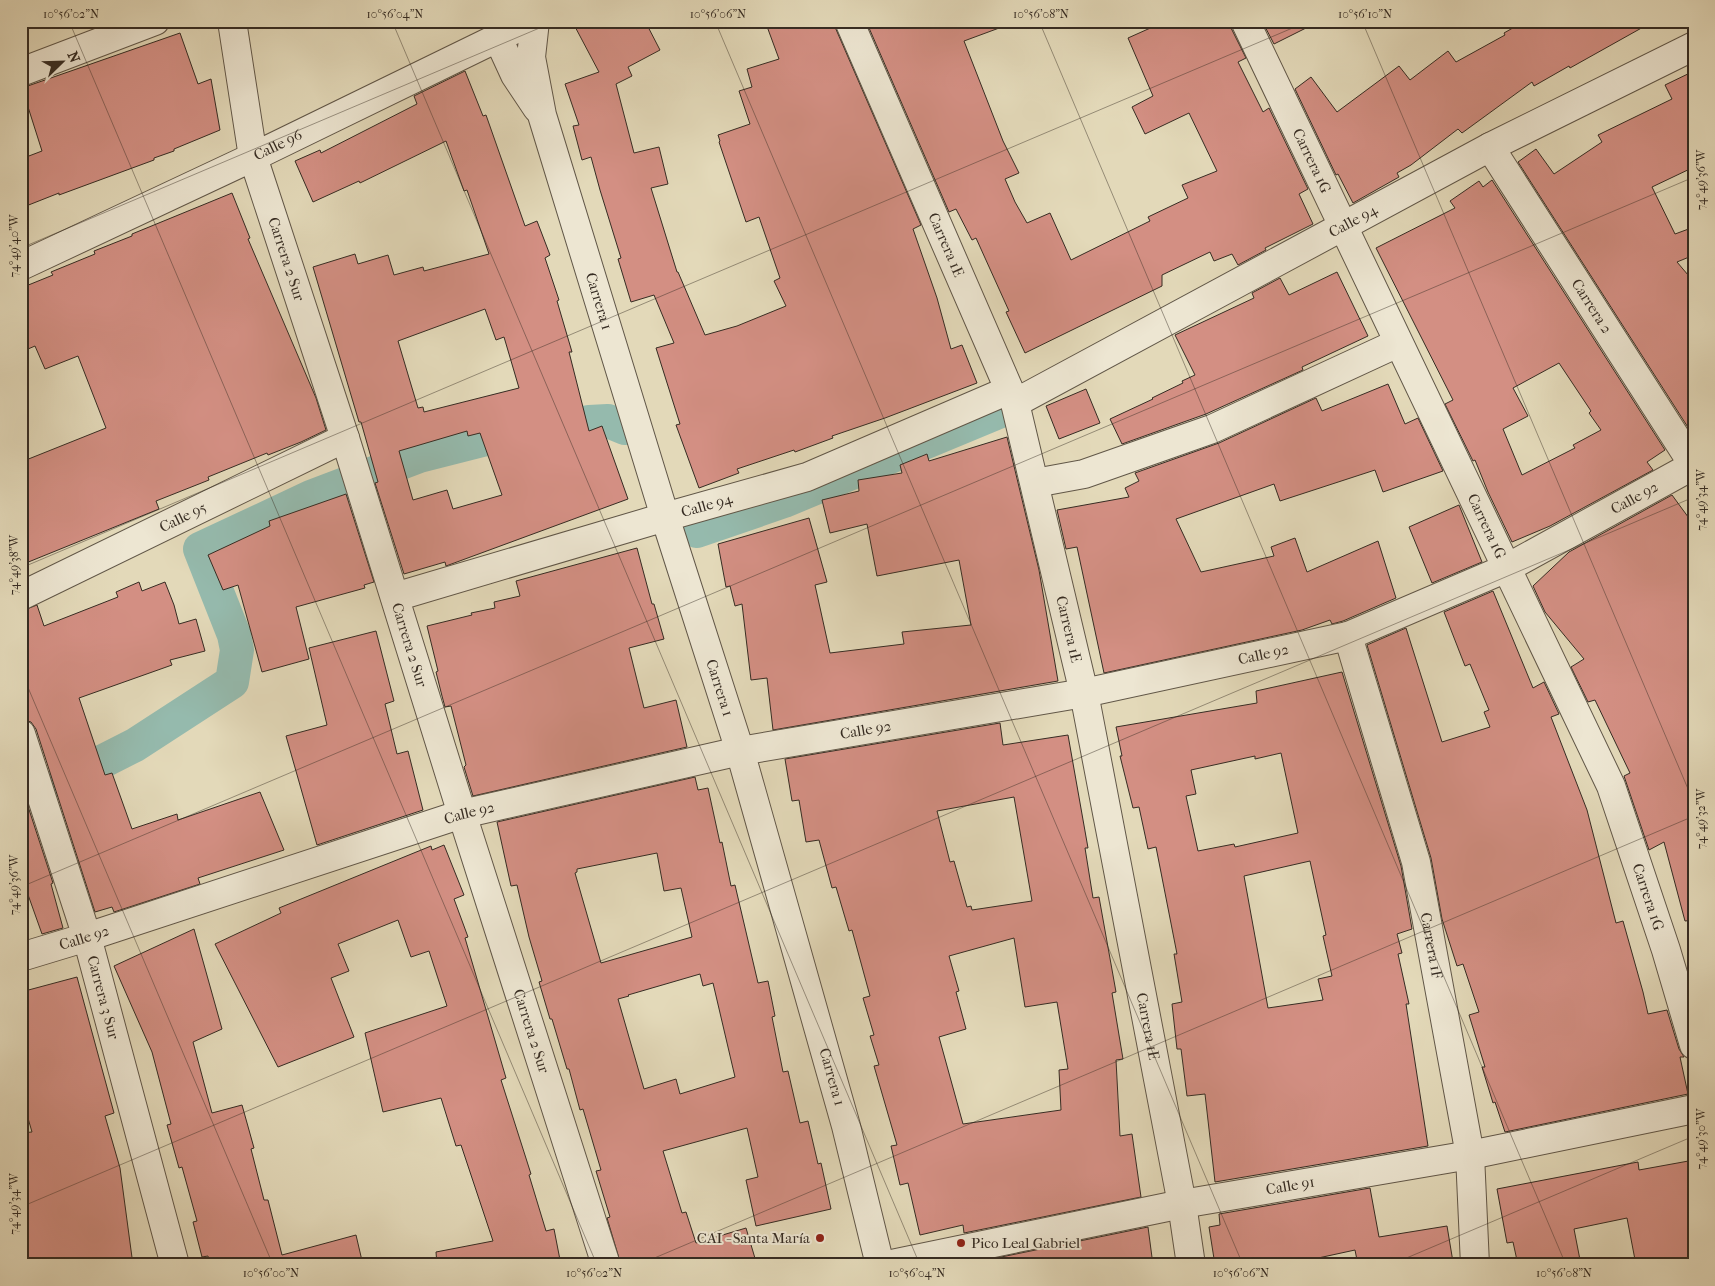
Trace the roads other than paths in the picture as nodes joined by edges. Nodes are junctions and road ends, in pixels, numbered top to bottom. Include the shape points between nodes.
1 (155, 21) edge
2 (232, 21) edge
3 (534, 21) edge
4 (849, 21) edge
5 (1245, 21) edge
6 (498, 38) junction
7 (1694, 46) edge
8 (21, 72) edge
9 (542, 115) junction
10 (1490, 147) junction
11 (253, 157) junction
12 (1343, 227) junction
13 (21, 266) edge
14 (1398, 343) junction
15 (1012, 397) junction
16 (345, 438) junction
17 (1694, 466) edge
18 (1035, 483) junction
19 (665, 517) junction
20 (1507, 568) junction
21 (21, 596) edge
22 (395, 597) junction
23 (1348, 636) junction
24 (1084, 693) junction
25 (21, 734) edge
26 (740, 751) junction
27 (462, 814) junction
28 (87, 938) junction
29 (21, 957) edge
30 (1694, 1045) edge
31 (1694, 1110) edge
32 (1470, 1155) junction
33 (1182, 1204) junction
34 (175, 1265) edge
35 (606, 1265) edge
36 (880, 1265) edge
37 (887, 1265) edge
38 (1191, 1265) edge
39 (1475, 1265) edge

1 - 8 street
2 - 11 street, Carrera 2 Sur
3 - 6 street, Calle 96
3 - 9 street, Carrera 1 via 532,57
4 - 15 street, Carrera 1E
5 - 12 street, Carrera 1G
6 - 9 street, Carrera 1 via 515,76
6 - 11 street, Calle 96
7 - 10 street, Calle 94
9 - 19 street, Carrera 1
10 - 12 street, Calle 94
10 - 17 street, Carrera 2
11 - 13 street, Calle 96
11 - 16 street, Carrera 2 Sur
12 - 14 street, Carrera 1G
12 - 15 street, Calle 94
14 - 18 street via 1212,429 1084,474
14 - 20 street, Carrera 1G
15 - 18 street, Carrera 1E
15 - 19 street, Calle 94 via 807,477
16 - 21 street, Calle 95
16 - 22 street, Carrera 2 Sur
17 - 20 street, Calle 92
18 - 24 street, Carrera 1E
19 - 22 street, Calle 94
19 - 26 street, Carrera 1
20 - 23 street, Calle 92
20 - 30 street, Carrera 1G via 1611,786
22 - 27 street, Carrera 2 Sur
23 - 24 street, Calle 92
23 - 32 street, Carrera 1F via 1416,862
24 - 26 street, Calle 92
24 - 33 street, Carrera 1E
25 - 28 street, Carrera 3 Sur
26 - 27 street, Calle 92
26 - 36 street, Carrera 1 via 846,1126
27 - 28 street, Calle 92
27 - 35 street, Carrera 2 Sur
28 - 29 street, Calle 92
28 - 34 street, Carrera 3 Sur
31 - 32 street, Calle 91
32 - 33 street, Calle 91
32 - 39 street, Carrera 1F
33 - 37 street, Calle 91
33 - 38 street, Carrera 1E

